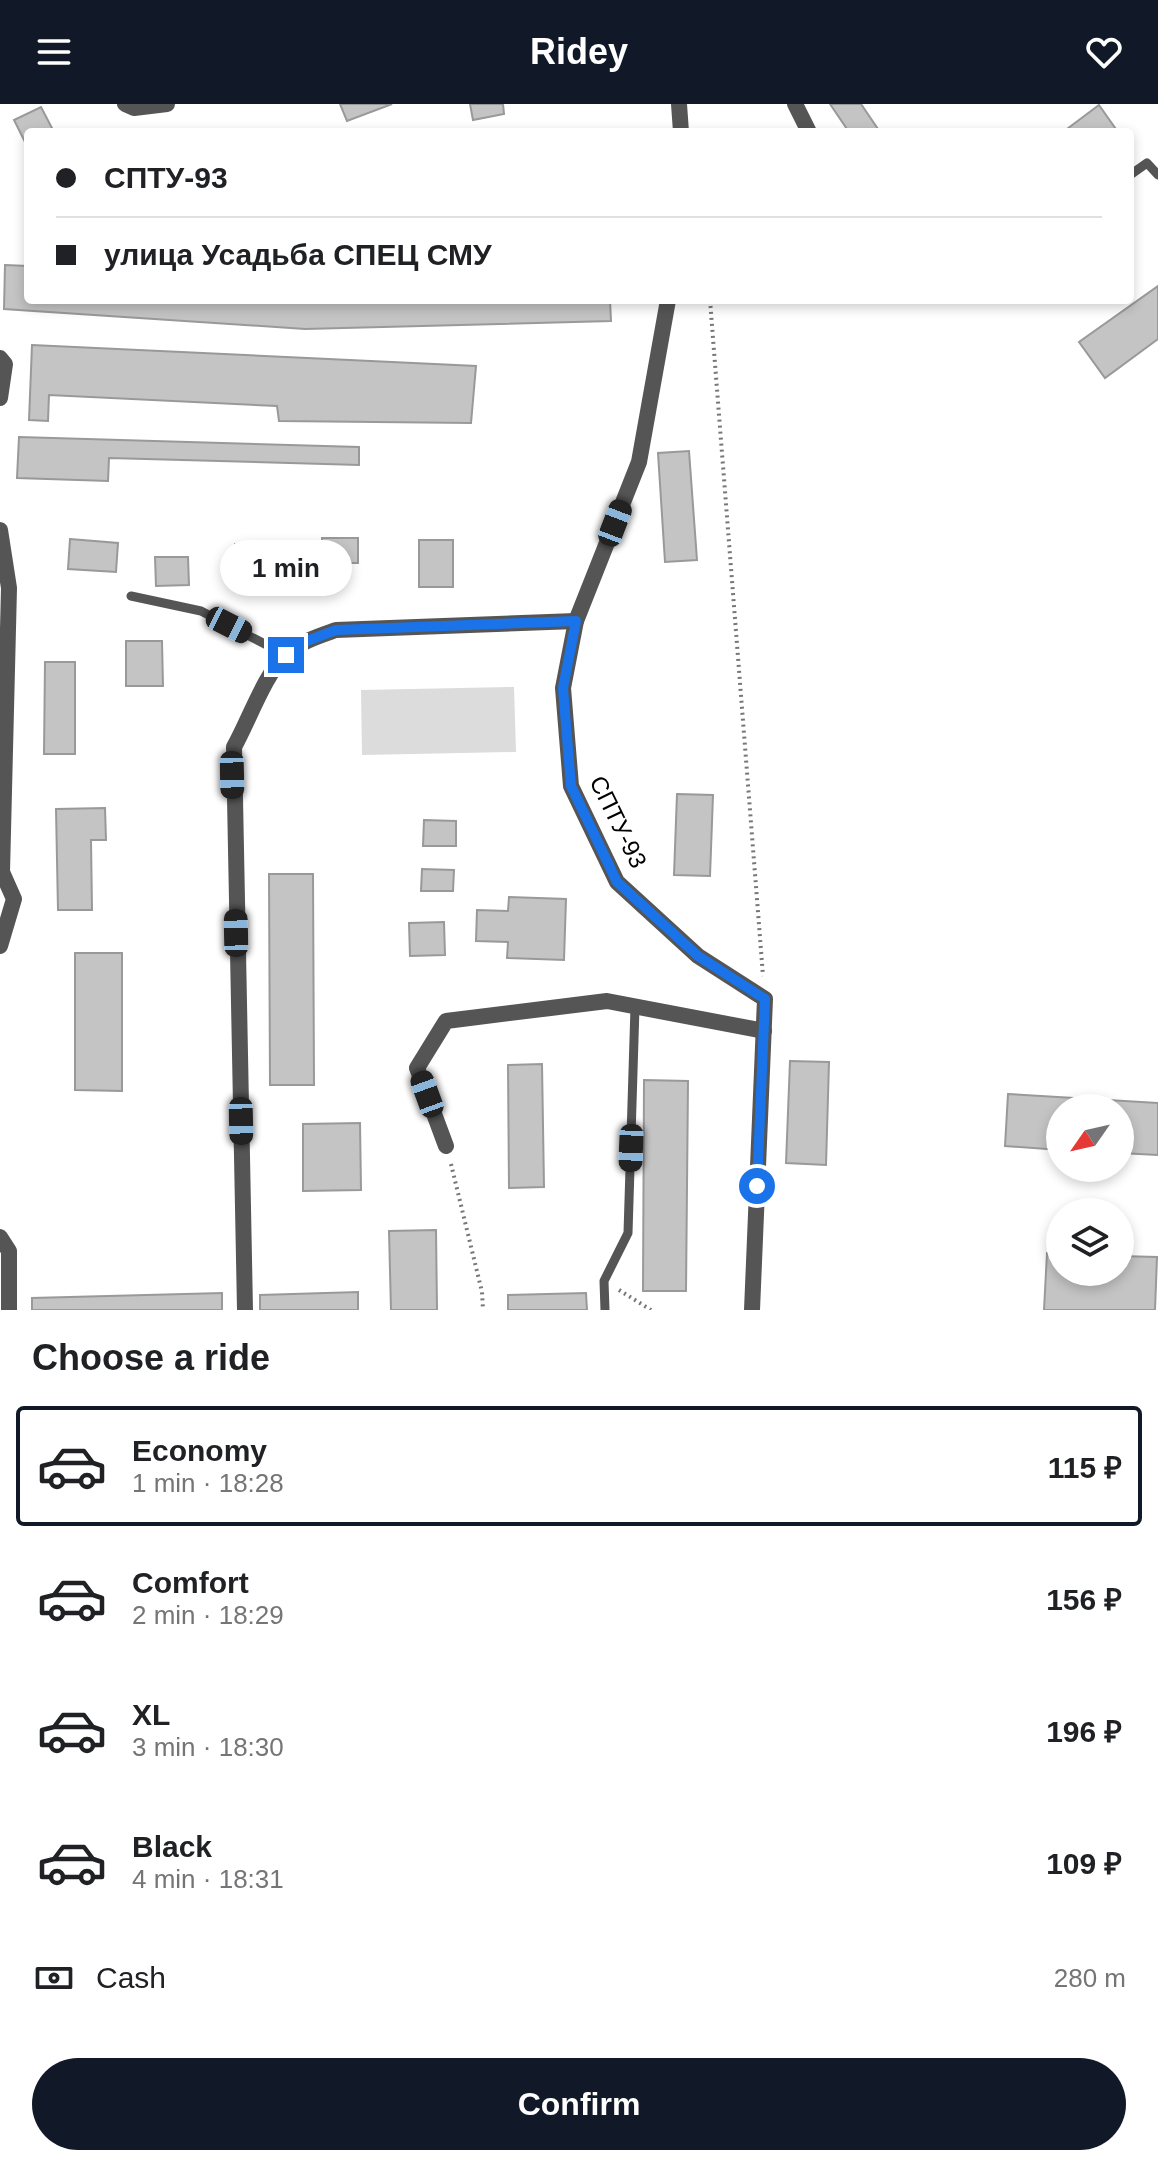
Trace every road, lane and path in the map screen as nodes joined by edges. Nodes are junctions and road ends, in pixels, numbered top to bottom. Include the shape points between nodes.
1 (125, 104) edge
2 (167, 104) edge
3 (679, 104) edge
4 (795, 104) edge
5 (681, 128) edge
6 (807, 128) edge
7 (1134, 172) edge
8 (1158, 175) edge
9 (667, 304) edge
10 (710, 304) edge
11 (0, 358) edge
12 (0, 398) edge
13 (0, 530) edge
14 (131, 596) dead end
15 (576, 621) junction
16 (286, 655) junction
17 (0, 946) edge
18 (765, 999) junction
19 (635, 1007) junction
20 (764, 1031) junction
21 (446, 1146) joint
22 (0, 1237) edge
23 (5, 1258) edge
24 (604, 1281) junction
25 (9, 1310) edge
26 (245, 1310) edge
27 (483, 1310) edge
28 (605, 1310) edge
29 (651, 1310) edge
30 (752, 1310) edge

1 - 2 street
3 - 5 street
4 - 6 street
7 - 8 lane via 1147,163
9 - 15 street, СПТУ-93 via 639,462
10 - 18 path
11 - 12 street via 5,364
13 - 17 street via 9,588 2,872 14,899
14 - 16 lane via 201,611
15 - 16 street via 336,630
15 - 18 street, СПТУ-93 via 563,688 571,786 617,882 698,956
16 - 26 street via 234,747 232,775
18 - 20 street
19 - 20 street
19 - 21 street via 607,1001 446,1021 417,1068
19 - 24 lane via 628,1233
20 - 30 street
21 - 27 path
22 - 23 street via 9,1251
23 - 25 street
24 - 28 lane
24 - 29 path

